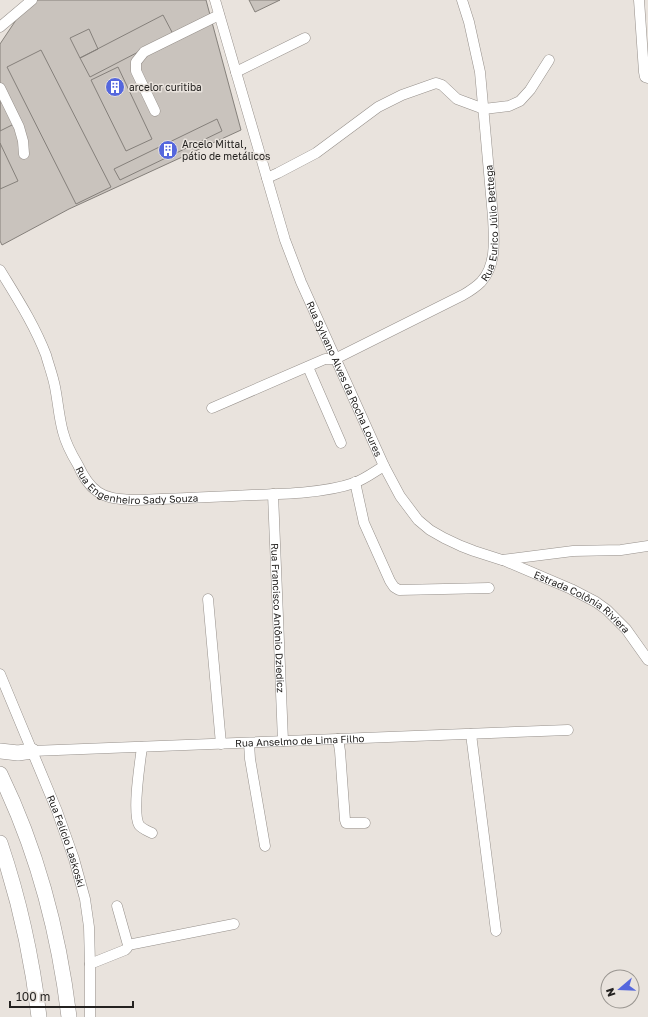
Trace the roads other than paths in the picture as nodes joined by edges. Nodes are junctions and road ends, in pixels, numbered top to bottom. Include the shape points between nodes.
1 (32, 0) edge
2 (215, 0) edge
3 (462, 0) edge
4 (639, 0) edge
5 (219, 15) junction
6 (0, 27) edge
7 (305, 38) dead end
8 (549, 60) dead end
9 (236, 72) junction
10 (648, 78) edge
11 (0, 88) edge
12 (484, 110) junction
13 (155, 111) dead end
14 (24, 154) dead end
15 (267, 178) junction
16 (0, 270) edge
17 (335, 359) junction
18 (308, 367) junction
19 (212, 408) dead end
20 (341, 443) dead end
21 (384, 466) junction
22 (355, 482) junction
23 (274, 494) junction
24 (648, 546) edge
25 (502, 560) junction
26 (489, 588) dead end
27 (208, 599) dead end
28 (648, 660) edge
29 (0, 674) edge
30 (568, 730) dead end
31 (471, 734) junction
32 (338, 739) junction
33 (283, 741) junction
34 (249, 743) junction
35 (222, 744) junction
36 (142, 747) junction
37 (0, 751) edge
38 (32, 751) junction
39 (0, 774) edge
40 (366, 823) dead end
41 (152, 833) dead end
42 (0, 843) edge
43 (265, 846) dead end
44 (117, 906) dead end
45 (234, 924) dead end
46 (496, 931) dead end
47 (128, 945) junction
48 (90, 964) junction
49 (39, 1017) edge
50 (69, 1017) edge
51 (90, 1017) edge

1 - 6 street
2 - 5 street, Rua Sylvano Alves da Rocha Loures
3 - 12 street, Rua Eurico Júlio Bettega via 478,58
4 - 10 street via 644,72
5 - 9 street, Rua Sylvano Alves da Rocha Loures
5 - 13 street via 144,52 136,62 136,71
7 - 9 street
8 - 12 street via 520,101 509,106
9 - 15 street, Rua Sylvano Alves da Rocha Loures
11 - 14 street via 19,127
12 - 15 street via 457,99 442,85 436,83 402,94 378,107 316,153
12 - 17 street, Rua Eurico Júlio Bettega via 494,235 492,260 488,271 475,288 463,295
15 - 17 street, Rua Sylvano Alves da Rocha Loures via 292,261
16 - 23 street, Rua Engenheiro Sady Souza via 32,323 45,353 55,386 63,433 89,485 108,497 133,500
17 - 18 street, Rua Eurico Júlio Bettega via 326,359
17 - 21 street, Rua Sylvano Alves da Rocha Loures
18 - 19 street, Rua Eurico Júlio Bettega
18 - 20 street
21 - 22 street, Rua Engenheiro Sady Souza
21 - 25 street, Rua Sylvano Alves da Rocha Loures via 400,496 424,525 461,546
22 - 23 street, Rua Engenheiro Sady Souza via 322,490
22 - 26 street via 364,523 394,587 399,590
23 - 33 street, Rua Francisco Antônio Dziedicz
24 - 25 street, Rua Sylvano Alves da Rocha Loures
25 - 28 street, Estrada Colônia Riviera via 596,602 626,630
27 - 35 street
29 - 38 street, Rua Felício Laskoski
30 - 31 street, Rua Anselmo de Lima Filho
31 - 32 street, Rua Anselmo de Lima Filho
31 - 46 street
32 - 33 street, Rua Anselmo de Lima Filho
32 - 40 street via 346,823
33 - 34 street, Rua Anselmo de Lima Filho
34 - 35 street, Rua Anselmo de Lima Filho
34 - 43 street
35 - 36 street, Rua Anselmo de Lima Filho
36 - 38 street, Rua Anselmo de Lima Filho
36 - 41 street via 136,802 137,819 140,826
37 - 38 highway
38 - 48 street, Rua Felício Laskoski via 57,811 80,880 88,912
39 - 50 highway via 21,821 45,895 60,958
42 - 49 highway via 18,902
44 - 47 street
45 - 47 street
47 - 48 street via 125,950
48 - 51 street, Rua Felício Laskoski

